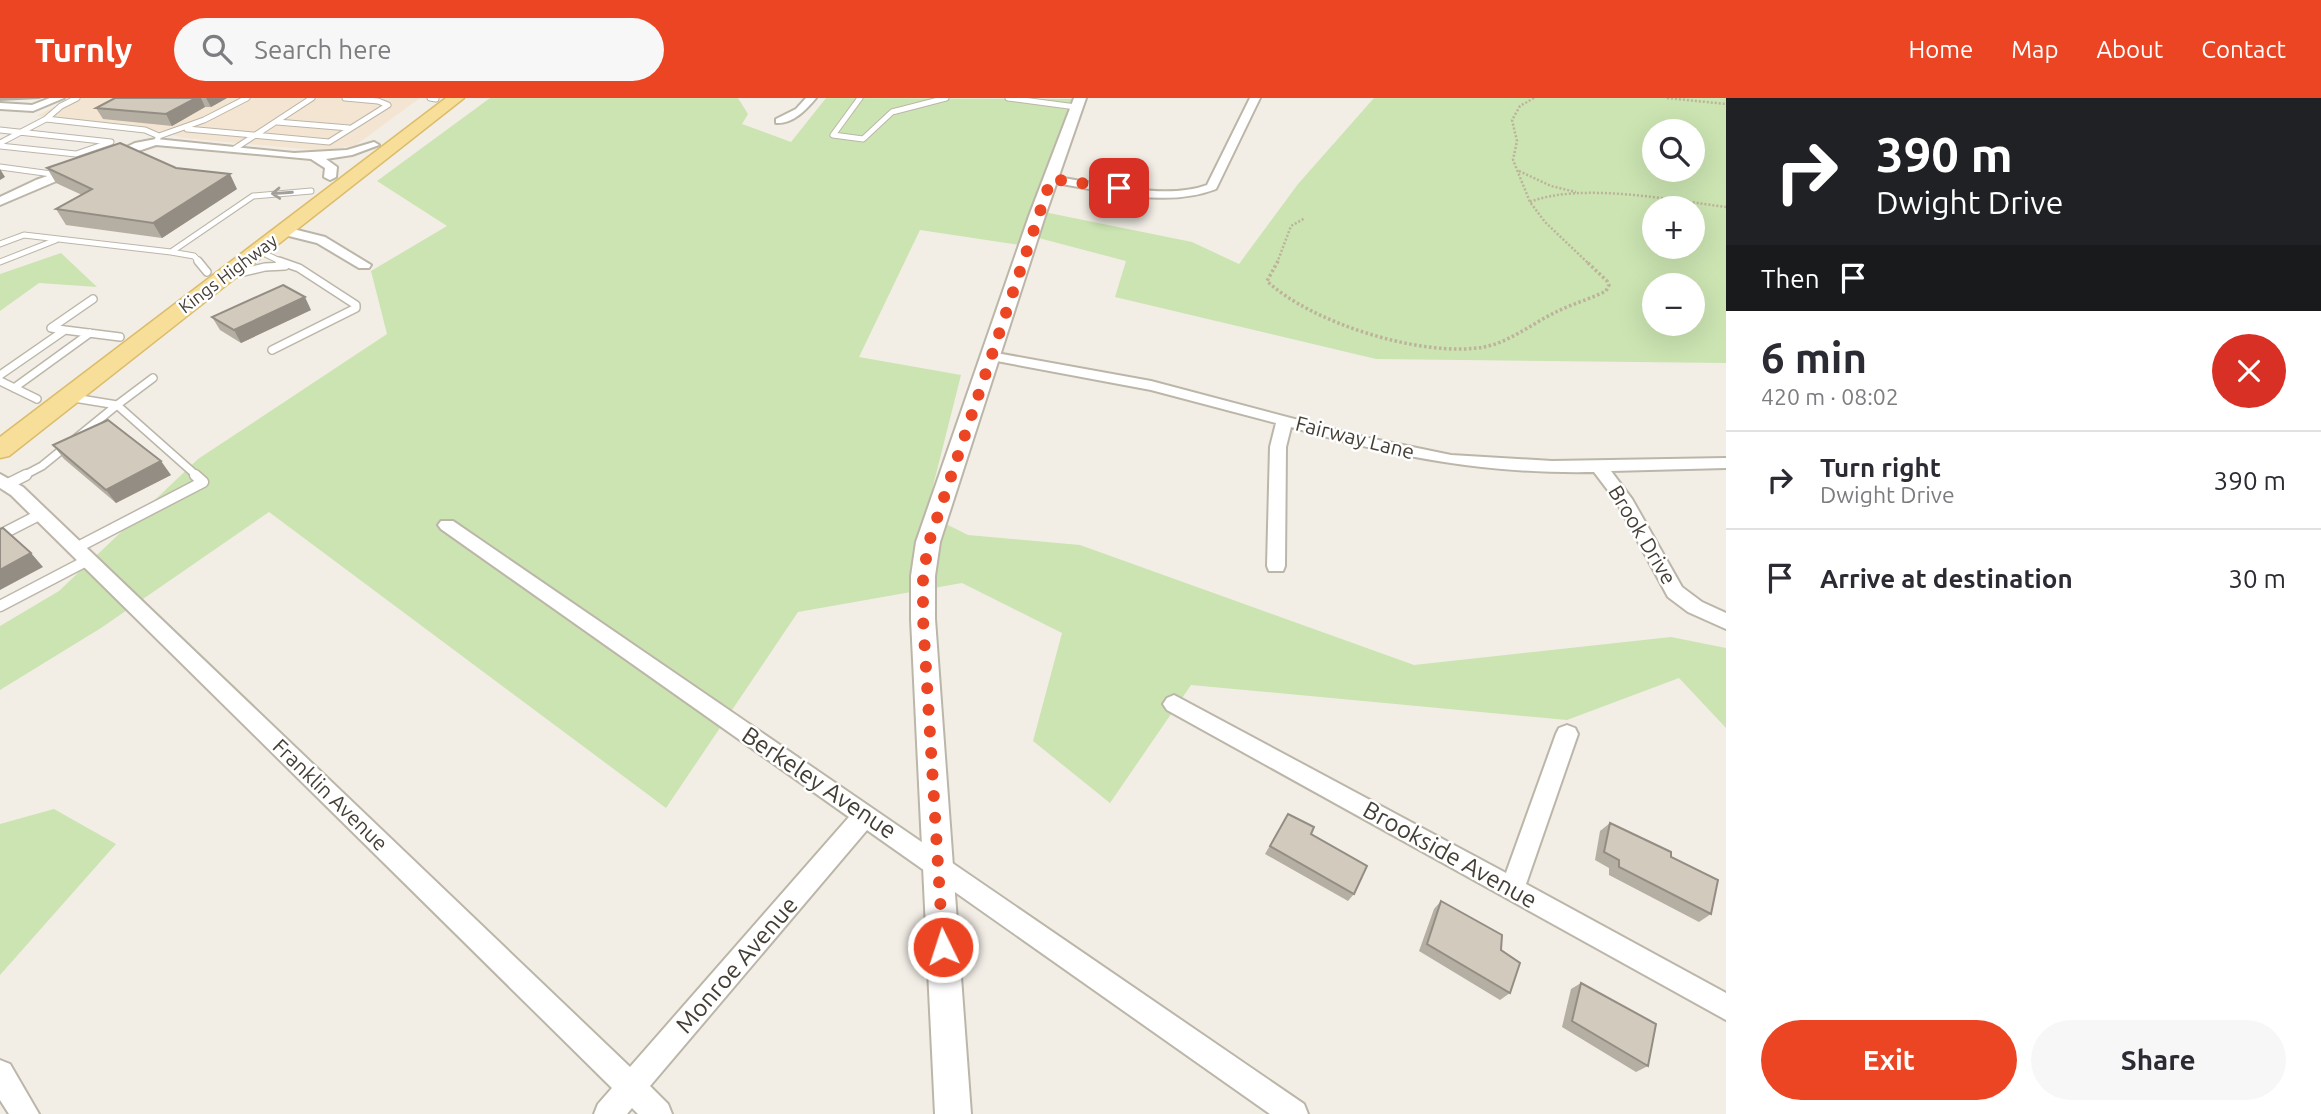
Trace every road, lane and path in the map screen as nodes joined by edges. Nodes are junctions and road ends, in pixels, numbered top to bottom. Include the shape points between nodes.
1 (59, 98) edge
2 (77, 98) edge
3 (247, 98) edge
4 (312, 98) edge
5 (345, 98) edge
6 (430, 98) edge
7 (436, 98) edge
8 (456, 98) edge
9 (811, 98) edge
10 (860, 98) edge
11 (946, 98) edge
12 (1009, 98) edge
13 (1255, 98) edge
14 (1525, 98) edge
15 (1534, 98) edge
16 (1667, 98) edge
17 (1078, 102) edge
18 (1726, 104) edge
19 (0, 106) edge
20 (1520, 106) junction
21 (46, 119) junction
22 (276, 121) junction
23 (780, 121) dead end
24 (349, 128) junction
25 (187, 129) junction
26 (0, 130) edge
27 (22, 132) junction
28 (254, 135) junction
29 (158, 139) junction
30 (0, 144) edge
31 (374, 145) junction
32 (234, 149) junction
33 (315, 157) junction
34 (96, 162) edge
35 (84, 166) edge
36 (0, 167) edge
37 (1518, 171) junction
38 (60, 175) junction
39 (330, 177) junction
40 (1051, 179) junction
41 (312, 191) junction
42 (1593, 195) junction
43 (0, 201) edge
44 (1530, 202) junction
45 (1726, 207) edge
46 (1305, 218) dead end
47 (285, 231) junction
48 (59, 239) junction
49 (0, 244) edge
50 (259, 251) junction
51 (171, 252) junction
52 (0, 262) edge
53 (364, 265) dead end
54 (290, 266) junction
55 (215, 275) junction
56 (93, 299) dead end
57 (65, 330) junction
58 (90, 333) junction
59 (120, 337) junction
60 (272, 350) dead end
61 (991, 356) junction
62 (0, 375) edge
63 (153, 378) dead end
64 (0, 381) edge
65 (14, 388) junction
66 (68, 397) junction
67 (37, 398) junction
68 (117, 405) junction
69 (1285, 420) junction
70 (0, 426) edge
71 (0, 450) edge
72 (1726, 463) edge
73 (1598, 465) junction
74 (4, 482) edge
75 (41, 514) junction
76 (447, 525) dead end
77 (0, 535) edge
78 (82, 554) junction
79 (1276, 566) dead end
80 (0, 606) edge
81 (1726, 622) edge
82 (1174, 704) dead end
83 (1567, 734) dead end
84 (864, 816) junction
85 (937, 864) junction
86 (1512, 890) junction
87 (1726, 1007) edge
88 (0, 1074) edge
89 (631, 1089) junction
90 (25, 1114) edge
91 (608, 1114) edge
92 (658, 1114) edge
93 (953, 1114) edge
94 (1294, 1114) edge

1 - 19 street via 33,108
2 - 21 lane
3 - 25 lane
4 - 22 lane
5 - 24 lane via 388,105
6 - 7 lane
7 - 31 main road, Kings Highway
8 - 47 main road, Kings Highway
9 - 23 street via 800,111
10 - 11 lane via 833,135 863,139 892,112
12 - 17 lane
13 - 40 street via 1206,191 1177,195
14 - 20 path
15 - 20 path
16 - 18 path
17 - 40 street
20 - 37 path via 1511,120
21 - 27 lane
21 - 29 lane via 145,130
22 - 24 lane
22 - 28 lane
24 - 28 lane via 329,142
25 - 28 lane
25 - 29 lane
26 - 27 lane
27 - 30 lane
27 - 30 lane via 111,142 76,154
28 - 32 lane
29 - 32 street
29 - 34 street
31 - 33 street
31 - 39 main road, Kings Highway
32 - 33 street
33 - 39 street via 331,167
35 - 38 street
36 - 38 lane
37 - 42 path via 1562,190
37 - 44 path
38 - 43 street
39 - 41 main road, Kings Highway
40 - 61 street
41 -> 51 lane via 253,195
41 - 55 main road, Kings Highway
42 - 44 path via 1546,195
42 - 45 path
44 - 46 path via 1609,285 1606,291 1484,346 1433,346 1371,332 1315,316 1281,296 1267,281 1291,226
47 - 50 main road, Kings Highway
47 - 53 street via 321,240
48 - 49 lane via 24,235
48 - 51 lane
48 - 52 lane
50 - 54 lane
50 - 55 main road, Kings Highway
51 - 55 lane via 194,256
54 - 55 lane
54 - 60 lane via 356,308
55 - 59 main road, Kings Highway
55 - 66 main road, Kings Highway
56 - 57 lane via 51,328
57 - 58 lane
57 - 62 lane
58 - 59 lane
58 - 65 lane
59 - 67 main road, Kings Highway
61 - 69 street, Fairway Lane via 1144,383
61 - 85 street via 929,542 923,576
63 - 68 lane
64 - 65 lane
65 - 67 lane
66 - 68 lane
66 - 71 main road, Kings Highway
67 - 70 main road, Kings Highway
68 - 74 lane via 42,466
68 - 78 lane via 203,482
69 - 73 street, Fairway Lane via 1454,461
69 - 79 street via 1278,447
72 - 73 street, Fairway Lane
73 - 81 street, Brook Drive via 1623,499 1675,592
74 - 75 street, Franklin Avenue
75 - 77 lane
75 - 78 street, Franklin Avenue
76 - 84 street, Berkeley Avenue
78 - 80 lane
78 - 89 street, Franklin Avenue
82 - 86 street, Brookside Avenue
83 - 86 street
84 - 85 street, Berkeley Avenue
84 - 89 street, Monroe Avenue
85 - 93 street
85 - 94 street, Berkeley Avenue
86 - 87 street, Brookside Avenue
88 - 90 street
89 - 91 street, Monroe Avenue
89 - 92 street, Franklin Avenue

